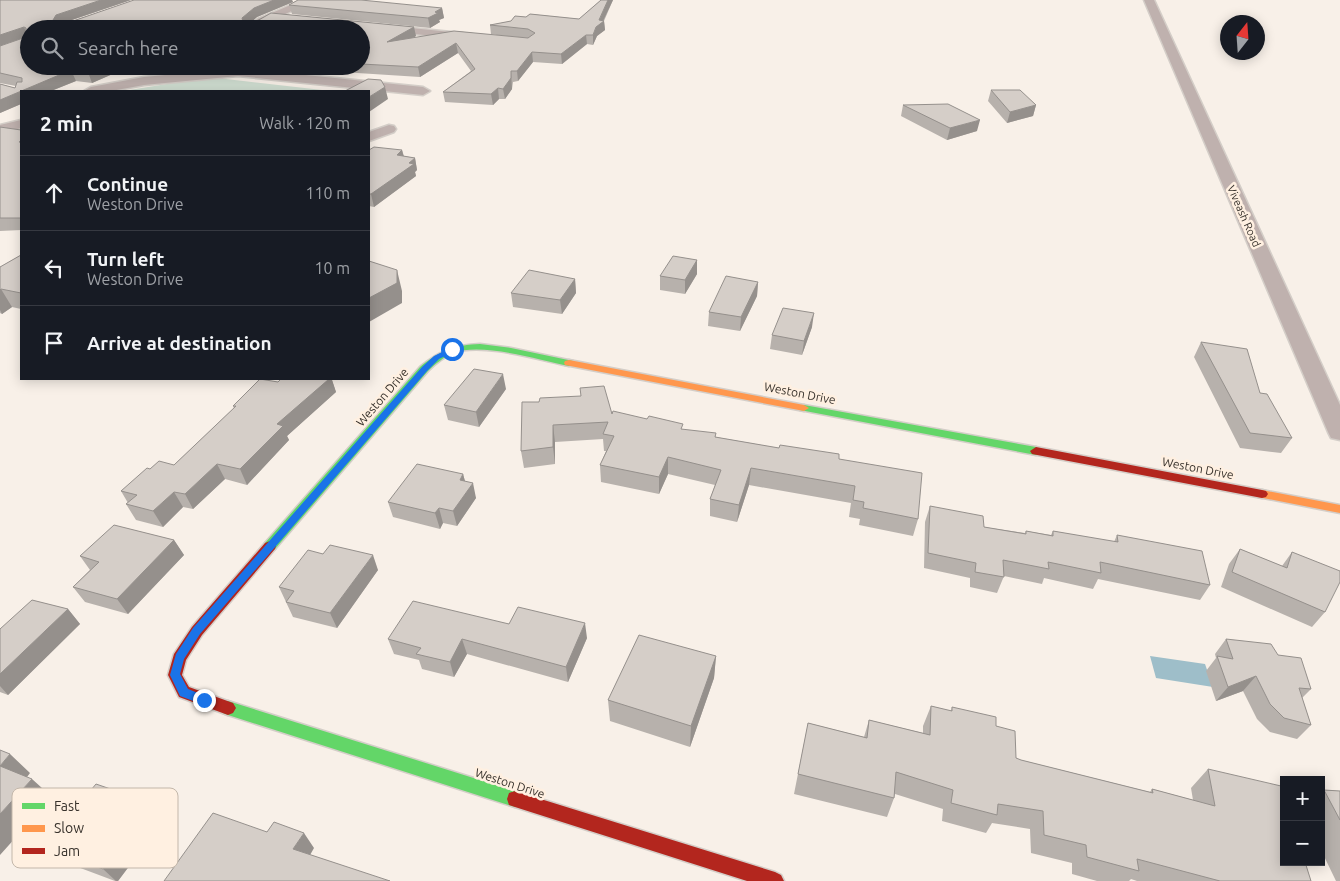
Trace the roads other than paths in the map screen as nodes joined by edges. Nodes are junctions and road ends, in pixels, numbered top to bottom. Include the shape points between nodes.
1 (1149, 0) edge
2 (308, 2) edge
3 (272, 17) junction
4 (292, 19) edge
5 (267, 20) edge
6 (370, 27) edge
7 (479, 38) edge
8 (181, 75) edge
9 (279, 75) edge
10 (97, 90) edge
11 (423, 90) dead end
12 (20, 124) edge
13 (389, 129) dead end
14 (0, 130) edge
15 (370, 137) edge
16 (1340, 432) edge
17 (1340, 509) edge
18 (775, 881) edge

1 - 16 street, Viveash Road
2 - 3 street
3 - 4 street
3 - 5 street
6 - 7 street
8 - 10 street
9 - 11 street
12 - 14 street
13 - 15 street
17 - 18 street, Weston Drive via 493,348 452,349 436,357 424,369 197,631 179,658 175,675 184,692 204,700

